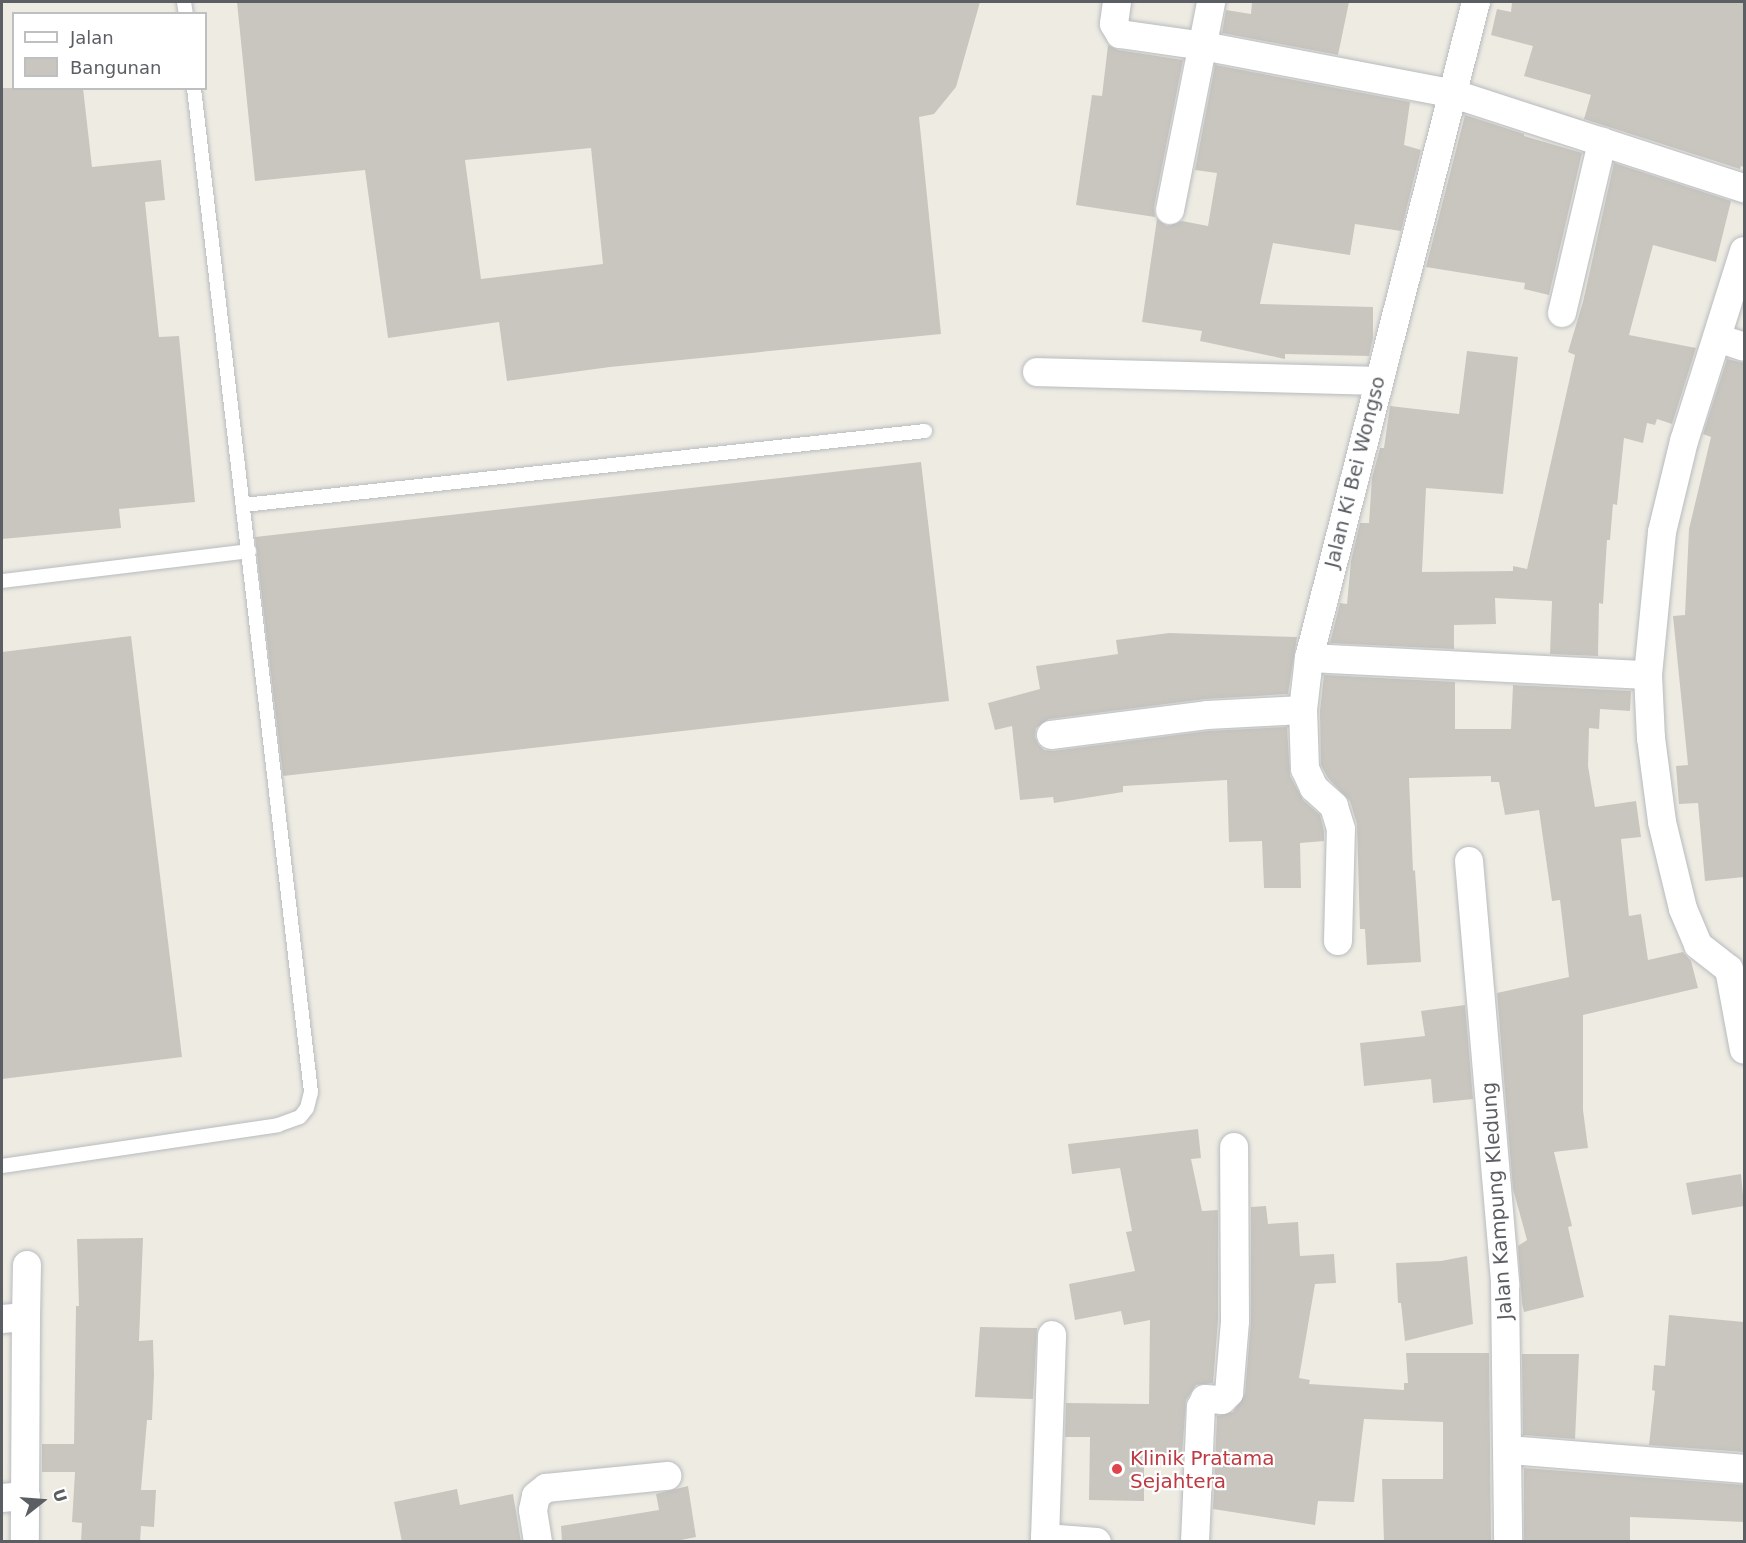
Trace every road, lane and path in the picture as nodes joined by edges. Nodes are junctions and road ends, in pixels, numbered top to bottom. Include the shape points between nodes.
1 (1117, 2) edge
2 (1210, 2) edge
3 (1476, 2) edge
4 (1203, 46) junction
5 (194, 90) edge
6 (1454, 94) junction
7 (1602, 142) junction
8 (1744, 188) edge
9 (1170, 210) dead end
10 (1744, 251) edge
11 (1562, 313) dead end
12 (1717, 338) junction
13 (1744, 347) edge
14 (1037, 372) dead end
15 (1377, 381) junction
16 (925, 431) dead end
17 (244, 505) junction
18 (249, 551) junction
19 (2, 581) edge
20 (1309, 658) junction
21 (1648, 675) junction
22 (1302, 710) junction
23 (1051, 735) dead end
24 (1469, 861) dead end
25 (1338, 941) dead end
26 (1737, 968) edge
27 (1744, 1050) edge
28 (1234, 1147) dead end
29 (2, 1166) edge
30 (27, 1264) dead end
31 (14, 1318) edge
32 (1052, 1335) dead end
33 (1509, 1450) junction
34 (1744, 1469) edge
35 (667, 1476) dead end
36 (14, 1497) edge
37 (1045, 1540) edge
38 (25, 1542) edge
39 (538, 1542) edge
40 (1096, 1542) edge
41 (1195, 1542) edge
42 (1508, 1542) edge

1 - 4 street via 1114,24 1120,34
2 - 4 street
3 - 6 street, Jalan Ki Bei Wongso
4 - 6 street
4 - 9 street
5 - 17 lane
6 - 7 street
6 - 15 street, Jalan Ki Bei Wongso
7 - 8 street
7 - 11 street
10 - 12 street
12 - 13 street
12 - 21 street via 1684,441 1662,532
14 - 15 street
15 - 20 street, Jalan Ki Bei Wongso
16 - 17 lane
17 - 18 lane
18 - 19 lane
18 - 29 lane via 311,1092 307,1108 300,1117 278,1125
20 - 21 street
20 - 22 street, Jalan Ki Bei Wongso
21 - 26 street via 1662,822 1683,909 1698,945
22 - 23 street via 1207,715
22 - 25 street, Jalan Ki Bei Wongso via 1305,769 1309,781 1334,806 1341,830
24 - 33 street, Jalan Kampung Kledung via 1505,1285
26 - 27 street
28 - 41 street via 1235,1321 1230,1383 1227,1398 1205,1399 1201,1407
30 - 31 street
31 - 36 street
32 - 37 street
33 - 34 street
33 - 42 street, Jalan Kampung Kledung
35 - 39 street via 546,1488 536,1496 533,1510
36 - 38 street
37 - 40 street

